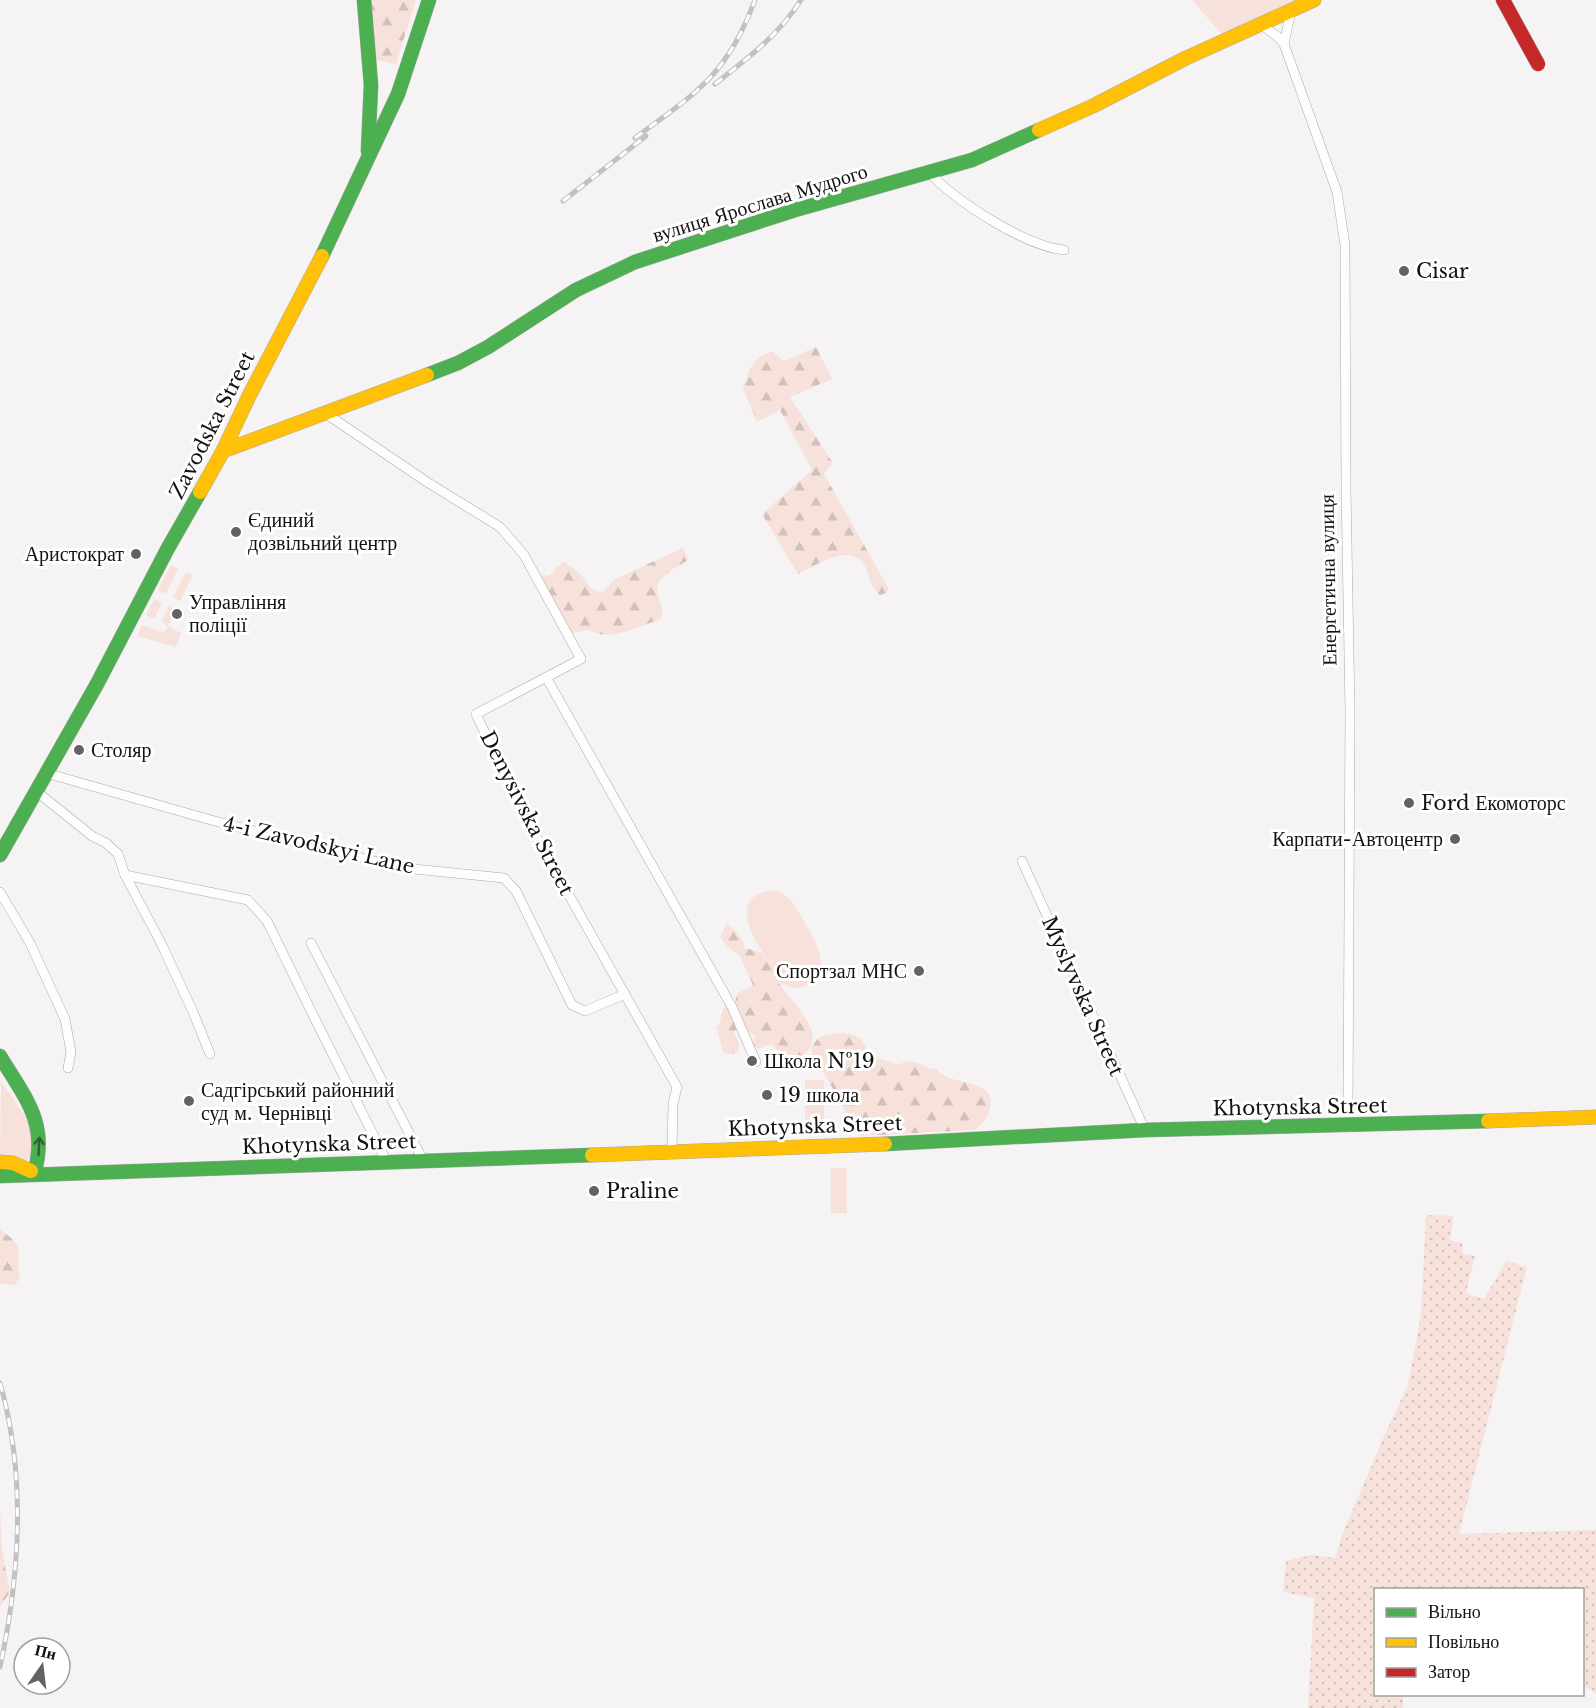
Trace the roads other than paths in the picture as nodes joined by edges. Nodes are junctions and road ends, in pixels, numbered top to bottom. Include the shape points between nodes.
1 (364, 0) edge
2 (429, 0) edge
3 (1314, 0) edge
4 (1503, 0) edge
5 (1291, 11) junction
6 (1260, 24) junction
7 (1284, 44) junction
8 (1538, 64) dead end
9 (370, 85) junction
10 (398, 94) junction
11 (368, 160) junction
12 (929, 172) junction
13 (1064, 250) dead end
14 (325, 413) junction
15 (223, 451) junction
16 (546, 677) junction
17 (46, 773) junction
18 (36, 791) junction
19 (0, 855) edge
20 (1022, 861) dead end
21 (125, 875) junction
22 (0, 892) edge
23 (311, 943) dead end
24 (625, 994) junction
25 (210, 1054) dead end
26 (0, 1056) edge
27 (756, 1062) dead end
28 (68, 1068) dead end
29 (1348, 1111) joint
30 (1596, 1117) edge
31 (1348, 1126) junction
32 (1145, 1130) junction
33 (672, 1151) junction
34 (423, 1160) junction
35 (0, 1162) edge
36 (387, 1162) junction
37 (34, 1174) junction
38 (0, 1176) edge

1 - 9 main road
2 - 10 main road, Zavodska Street
3 - 5 main road, вулиця Ярослава Мудрого
4 - 8 main road
5 - 6 main road, вулиця Ярослава Мудрого
5 - 7 street
6 - 7 street
6 - 12 main road, вулиця Ярослава Мудрого via 1093,106 972,160
7 - 29 street, Енергетична вулиця via 1337,192 1346,245
9 - 10 main road via 380,98
9 - 11 main road
10 - 11 main road, Zavodska Street
11 - 15 main road, Zavodska Street
12 - 13 street via 943,187 989,218 1049,249
12 - 14 main road, вулиця Ярослава Мудрого via 635,262 576,290 458,363
14 - 15 main road, вулиця Ярослава Мудрого
14 - 16 street, Denysivska Street via 500,527 524,555 581,659
15 - 17 main road, Zavodska Street
16 - 24 street, Denysivska Street via 476,714 525,817
16 - 27 street via 732,1007
17 - 18 main road, Zavodska Street
17 - 24 street, 4-i Zavodskyi Lane via 211,820 404,868 504,878 516,891 572,1005 585,1011
18 - 19 main road, Zavodska Street
18 - 21 street via 118,854
20 - 32 street, Myslyvska Street
21 - 25 street via 162,945
21 - 36 street via 248,900 258,909
22 - 28 street via 30,942 65,1019 71,1052
23 - 34 street
24 - 33 street, Denysivska Street via 677,1087
37 -> 26 main road via 40,1133
29 - 31 main road, Енергетична вулиця
30 - 31 main road, Khotynska Street
31 - 32 main road, Khotynska Street
32 - 33 main road, Khotynska Street
33 - 34 main road, Khotynska Street
34 - 36 main road, Khotynska Street
35 - 37 main road, Khotynska Street via 13,1163
36 - 37 main road, Khotynska Street
37 - 38 main road, Khotynska Street

